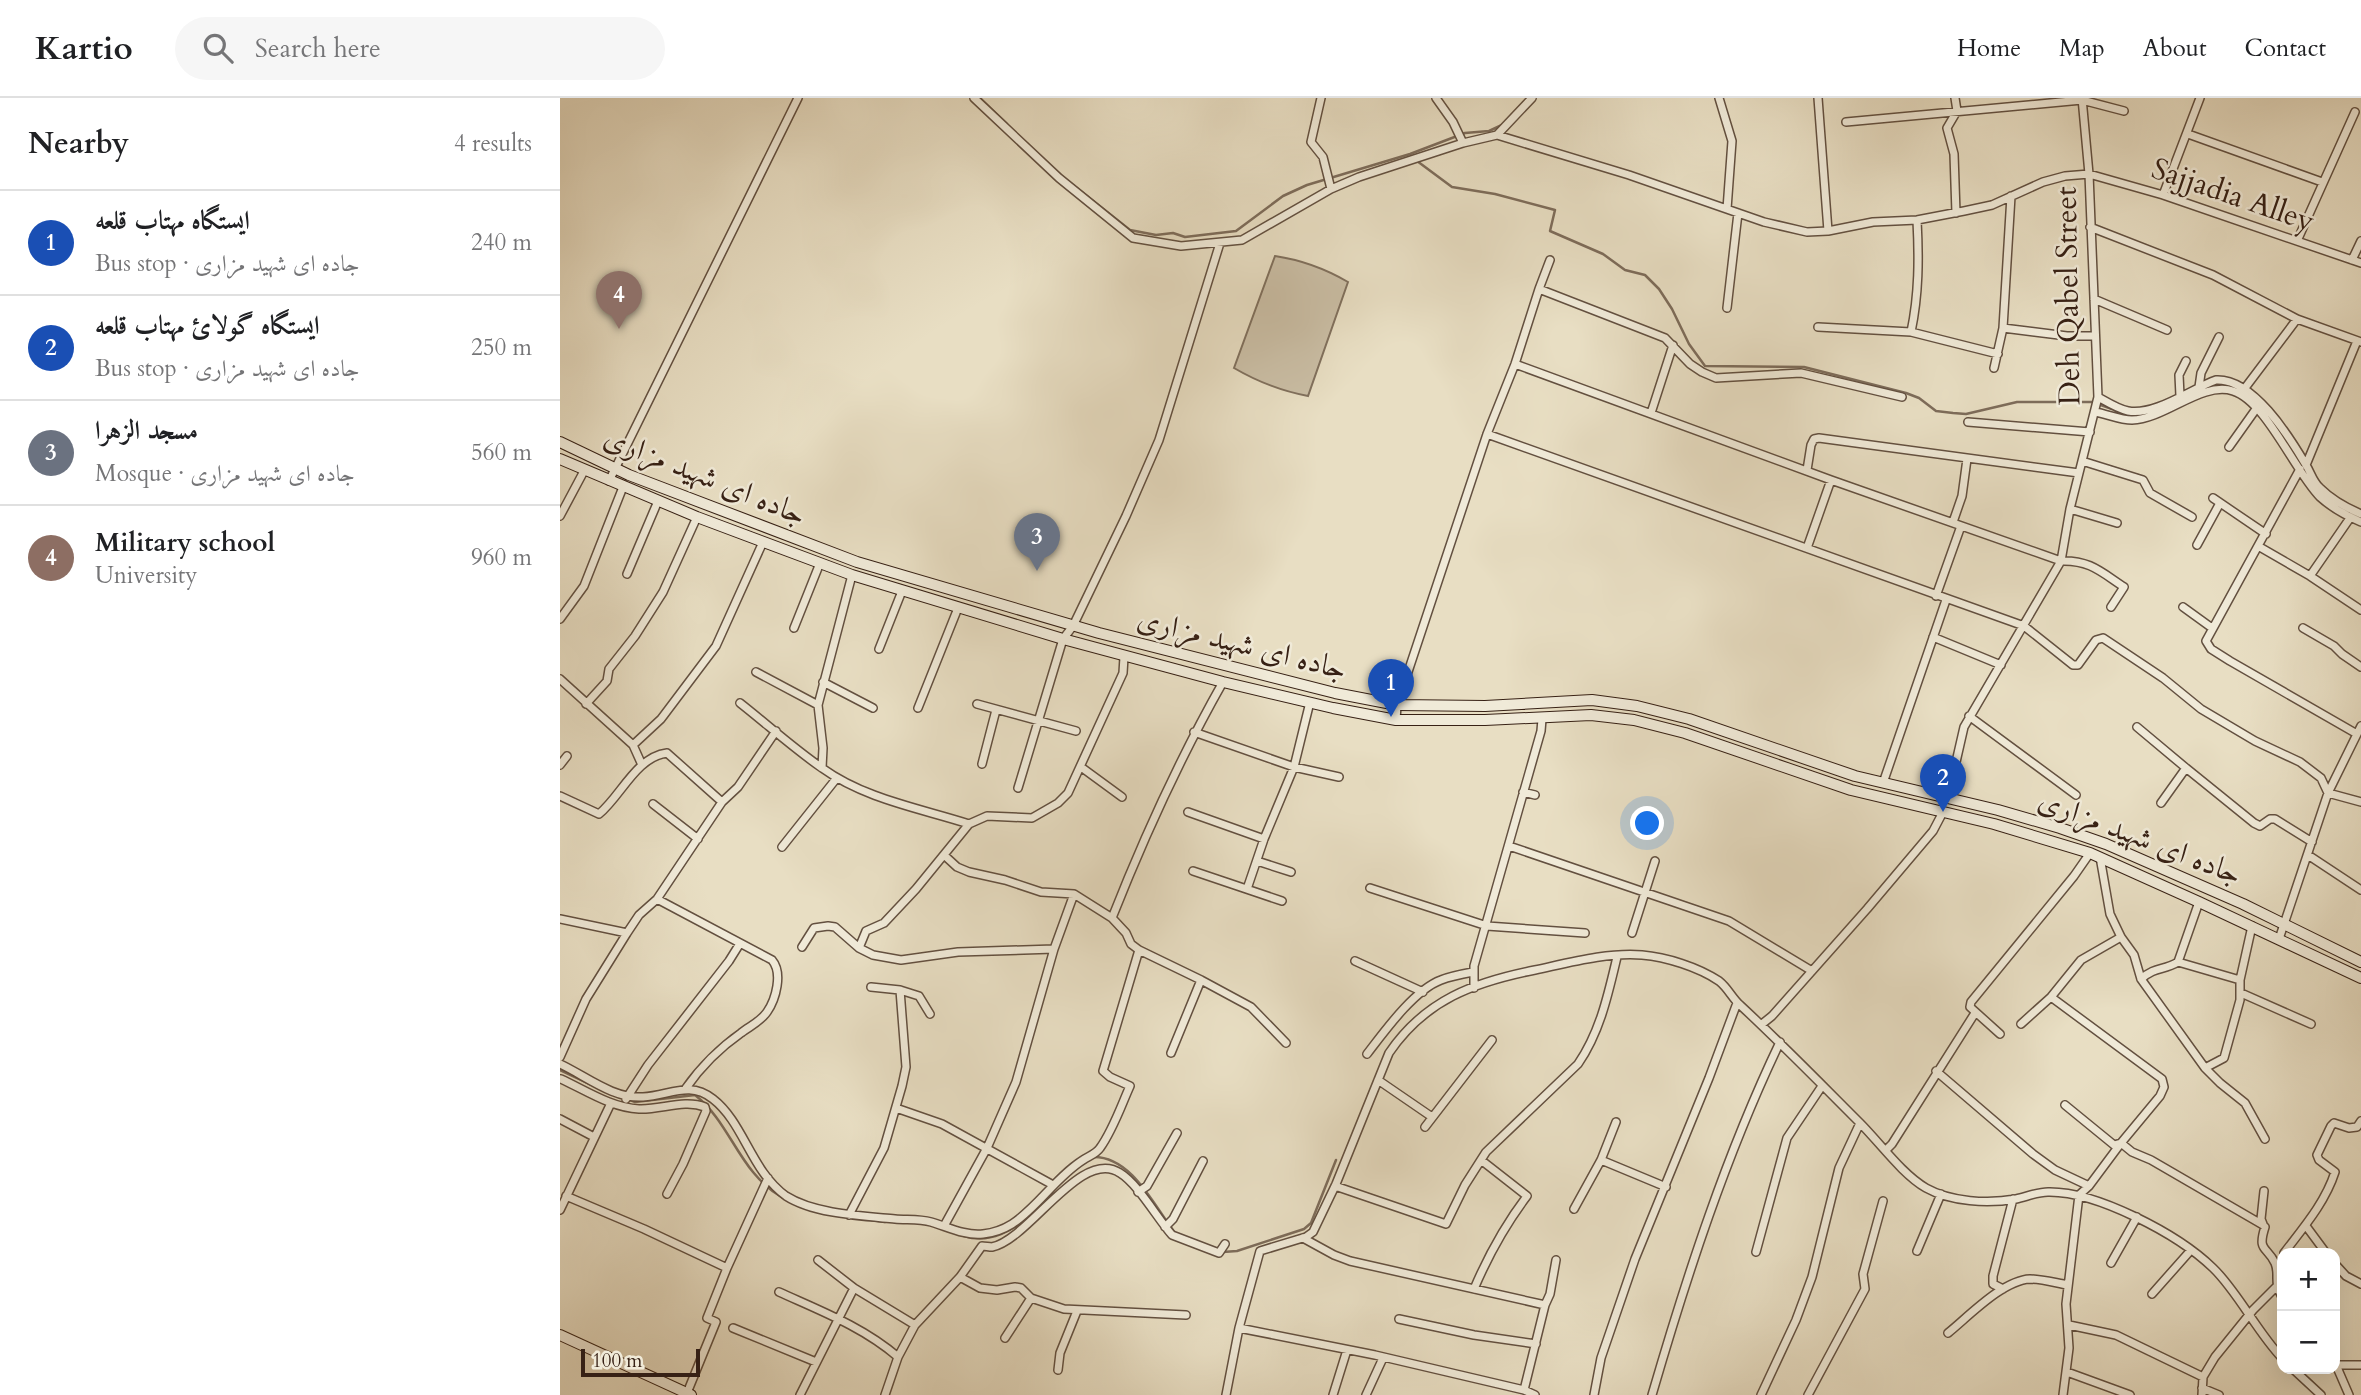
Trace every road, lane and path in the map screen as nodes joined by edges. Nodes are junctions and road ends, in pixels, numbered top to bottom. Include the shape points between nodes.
1 (798, 98) edge
2 (974, 98) edge
3 (1321, 98) edge
4 (1436, 98) edge
5 (1532, 98) edge
6 (1719, 98) edge
7 (1818, 98) edge
8 (1955, 98) edge
9 (2200, 98) edge
10 (2082, 99) edge
11 (1957, 111) junction
12 (2124, 111) dead end
13 (2355, 113) dead end
14 (1846, 122) dead end
15 (2188, 134) junction
16 (1497, 135) junction
17 (1463, 143) junction
18 (2089, 174) junction
19 (2322, 182) junction
20 (1331, 189) junction
21 (2163, 195) junction
22 (2011, 196) junction
23 (1727, 209) junction
24 (1738, 213) junction
25 (1956, 213) junction
26 (1917, 220) junction
27 (2090, 227) junction
28 (1828, 231) junction
29 (2297, 241) junction
30 (2361, 241) edge
31 (1220, 243) junction
32 (1550, 260) dead end
33 (2352, 260) junction
34 (2361, 263) edge
35 (1539, 289) junction
36 (2094, 299) junction
37 (1727, 308) dead end
38 (2297, 319) junction
39 (1818, 327) dead end
40 (2003, 327) junction
41 (2168, 330) dead end
42 (1911, 332) junction
43 (2095, 336) junction
44 (2219, 337) dead end
45 (2359, 342) edge
46 (1673, 345) junction
47 (1998, 354) junction
48 (2186, 361) dead end
49 (1514, 364) junction
50 (1994, 368) dead end
51 (2199, 387) junction
52 (2245, 388) junction
53 (2180, 396) junction
54 (1902, 397) dead end
55 (2098, 397) junction
56 (2256, 410) junction
57 (2095, 412) junction
58 (1651, 414) junction
59 (1968, 422) dead end
60 (2090, 432) junction
61 (1487, 434) junction
62 (560, 442) edge
63 (2229, 447) dead end
64 (560, 459) edge
65 (1966, 459) junction
66 (2082, 461) junction
67 (2303, 467) junction
68 (615, 468) junction
69 (1807, 470) junction
70 (584, 471) junction
71 (2079, 473) junction
72 (1831, 480) junction
73 (609, 481) junction
74 (623, 487) junction
75 (658, 501) junction
76 (2070, 509) junction
77 (2361, 514) edge
78 (560, 516) edge
79 (697, 517) junction
80 (2192, 517) dead end
81 (2350, 517) junction
82 (2361, 522) edge
83 (2117, 523) dead end
84 (1957, 524) junction
85 (2266, 534) junction
86 (763, 542) junction
87 (2197, 545) dead end
88 (2258, 546) junction
89 (1807, 548) junction
90 (2061, 561) junction
91 (820, 563) junction
92 (627, 574) dead end
93 (852, 575) junction
94 (2310, 576) junction
95 (902, 591) junction
96 (1936, 596) junction
97 (1946, 600) junction
98 (2111, 607) dead end
99 (2183, 607) dead end
100 (958, 608) junction
101 (2361, 610) edge
102 (560, 619) edge
103 (1073, 626) junction
104 (2024, 626) junction
105 (794, 628) dead end
106 (2212, 628) junction
107 (2303, 628) dead end
108 (1933, 637) junction
109 (1063, 639) junction
110 (879, 649) dead end
111 (1124, 657) junction
112 (2001, 665) junction
113 (2361, 667) edge
114 (756, 672) dead end
115 (560, 679) edge
116 (823, 682) junction
117 (1223, 682) junction
118 (1310, 702) junction
119 (740, 703) dead end
120 (586, 704) junction
121 (977, 704) dead end
122 (818, 705) junction
123 (1397, 705) junction
124 (873, 708) dead end
125 (918, 708) dead end
126 (996, 710) junction
127 (1969, 716) junction
128 (1542, 719) junction
129 (1396, 720) junction
130 (1038, 721) junction
131 (2361, 726) edge
132 (2137, 727) dead end
133 (776, 731) junction
134 (1076, 731) dead end
135 (1194, 732) junction
136 (2357, 734) junction
137 (633, 745) junction
138 (1782, 752) junction
139 (566, 757) dead end
140 (982, 764) dead end
141 (1779, 764) junction
142 (560, 765) edge
143 (642, 765) junction
144 (1081, 767) junction
145 (1294, 767) junction
146 (822, 768) junction
147 (2186, 768) junction
148 (1339, 777) dead end
149 (836, 779) junction
150 (1883, 783) junction
151 (1018, 788) dead end
152 (1523, 792) junction
153 (2328, 793) junction
154 (1535, 795) dead end
155 (2076, 795) dead end
156 (560, 796) edge
157 (1122, 797) dead end
158 (1948, 797) junction
159 (722, 802) junction
160 (2361, 802) edge
161 (2161, 803) dead end
162 (653, 804) dead end
163 (1188, 812) dead end
164 (1943, 812) junction
165 (969, 824) junction
166 (698, 839) junction
167 (1264, 839) junction
168 (2312, 842) junction
169 (1509, 846) junction
170 (782, 847) dead end
171 (2090, 853) junction
172 (944, 855) junction
173 (2308, 855) junction
174 (2100, 858) junction
175 (1257, 861) junction
176 (1655, 861) dead end
177 (1193, 871) dead end
178 (1291, 872) dead end
179 (1370, 888) dead end
180 (1247, 889) junction
181 (2361, 890) edge
182 (1644, 891) junction
183 (1074, 894) junction
184 (657, 900) junction
185 (1282, 901) dead end
186 (2199, 902) junction
187 (1112, 918) junction
188 (560, 920) edge
189 (2286, 925) junction
190 (1487, 926) junction
191 (2252, 926) junction
192 (627, 933) junction
193 (1585, 933) dead end
194 (1632, 933) dead end
195 (2121, 937) junction
196 (2279, 939) junction
197 (739, 945) junction
198 (802, 947) dead end
199 (859, 947) junction
200 (1054, 949) junction
201 (1139, 950) junction
202 (1617, 957) junction
203 (1356, 961) dead end
204 (2178, 962) junction
205 (2361, 962) edge
206 (1812, 971) junction
207 (1473, 972) junction
208 (2361, 978) edge
209 (2141, 979) junction
210 (1201, 980) junction
211 (2240, 980) junction
212 (1474, 986) junction
213 (871, 987) dead end
214 (900, 990) junction
215 (1423, 992) junction
216 (2241, 993) junction
217 (2051, 997) junction
218 (1737, 1003) junction
219 (1975, 1013) junction
220 (930, 1014) dead end
221 (1766, 1020) junction
222 (2021, 1024) dead end
223 (2311, 1024) dead end
224 (2000, 1034) dead end
225 (1492, 1040) dead end
226 (1780, 1042) junction
227 (1286, 1043) dead end
228 (1171, 1053) dead end
229 (1367, 1054) dead end
230 (560, 1057) edge
231 (560, 1064) edge
232 (2205, 1068) junction
233 (1936, 1072) junction
234 (561, 1079) edge
235 (1378, 1080) junction
236 (1822, 1086) junction
237 (686, 1088) junction
238 (627, 1096) junction
239 (611, 1102) junction
240 (2065, 1105) dead end
241 (623, 1106) junction
242 (896, 1108) junction
243 (1433, 1116) junction
244 (560, 1119) edge
245 (2361, 1121) edge
246 (1616, 1122) dead end
247 (1860, 1123) junction
248 (1425, 1127) dead end
249 (1177, 1133) dead end
250 (594, 1137) junction
251 (2265, 1139) dead end
252 (2121, 1143) junction
253 (1889, 1147) junction
254 (987, 1148) junction
255 (1481, 1160) junction
256 (1601, 1160) junction
257 (1203, 1161) dead end
258 (1094, 1163) junction
259 (768, 1178) junction
260 (1053, 1185) junction
261 (1335, 1186) junction
262 (1666, 1187) junction
263 (2088, 1188) junction
264 (2264, 1191) dead end
265 (1138, 1192) junction
266 (667, 1194) dead end
267 (1941, 1194) junction
268 (2079, 1195) junction
269 (566, 1196) junction
270 (2013, 1199) junction
271 (1883, 1201) dead end
272 (1574, 1209) dead end
273 (560, 1210) edge
274 (849, 1215) junction
275 (2137, 1217) junction
276 (2263, 1225) junction
277 (944, 1226) junction
278 (2306, 1226) junction
279 (1165, 1227) junction
280 (1303, 1238) junction
281 (1225, 1244) dead end
282 (2288, 1248) edge
283 (2322, 1248) edge
284 (2190, 1250) junction
285 (1917, 1251) dead end
286 (1756, 1252) dead end
287 (818, 1260) dead end
288 (1556, 1260) dead end
289 (2111, 1263) dead end
290 (2276, 1264) joint
291 (727, 1268) junction
292 (2340, 1269) edge
293 (960, 1276) junction
294 (2361, 1284) edge
295 (2068, 1285) junction
296 (2276, 1287) joint
297 (854, 1288) junction
298 (1474, 1289) junction
299 (2003, 1289) junction
300 (779, 1292) dead end
301 (2152, 1294) dead end
302 (1031, 1298) junction
303 (1545, 1305) junction
304 (1077, 1311) junction
305 (2251, 1313) junction
306 (1186, 1315) dead end
307 (838, 1317) junction
308 (1399, 1319) dead end
309 (915, 1325) junction
310 (2069, 1325) junction
311 (733, 1328) dead end
312 (1239, 1328) junction
313 (1948, 1334) dead end
314 (560, 1335) edge
315 (1005, 1338) dead end
316 (1536, 1344) junction
317 (1347, 1350) junction
318 (2277, 1351) edge
319 (898, 1357) junction
320 (1383, 1358) junction
321 (816, 1362) junction
322 (2340, 1365) edge
323 (2361, 1365) edge
324 (1058, 1370) dead end
325 (2067, 1372) junction
326 (2298, 1374) edge
327 (2340, 1374) edge
328 (2203, 1377) junction
329 (1524, 1390) junction
330 (2202, 1391) edge
331 (689, 1394) edge
332 (800, 1395) edge
333 (884, 1395) edge
334 (1226, 1395) edge
335 (1333, 1395) edge
336 (1366, 1395) edge
337 (1535, 1395) edge
338 (1594, 1395) edge
339 (1652, 1395) edge
340 (1761, 1395) edge
341 (1808, 1395) edge
342 (2063, 1395) edge
343 (2130, 1395) edge
344 (2219, 1395) edge
345 (2321, 1395) edge
346 (2349, 1395) edge

1 - 68 street
2 - 31 street via 1059,178 1133,237 1181,246
3 - 20 street via 1311,142 1323,157
4 - 17 street
5 - 16 street
6 - 23 street via 1732,141
7 - 28 street
8 - 11 street
9 - 15 street
10 - 11 street
10 - 12 street
10 - 18 street, Deh Qabel Street
11 - 14 street
11 - 25 street via 1947,128 1954,154
13 - 19 street
15 - 19 street
15 - 21 street
16 - 17 street
16 - 23 street
17 - 20 street
18 - 21 street, Sajjadia Alley
18 - 22 street via 2054,179
18 - 27 street, Deh Qabel Street
19 - 29 street
20 - 31 street via 1242,240
21 - 29 street, Sajjadia Alley
22 - 25 street
22 - 40 street
23 - 24 street
24 - 28 street via 1785,228
24 - 37 street
25 - 26 street
26 - 28 street
26 - 42 street via 1917,301
27 - 36 street, Deh Qabel Street
27 - 38 street via 2213,275
29 - 33 street, Sajjadia Alley
30 - 33 street
31 - 103 street via 1159,440
32 - 35 street
33 - 34 street, Sajjadia Alley
35 - 46 street
35 - 49 street
36 - 41 street
36 - 43 street, Deh Qabel Street
38 - 45 street
38 - 52 street
39 - 42 street
40 - 43 street
40 - 47 street
42 - 47 street
43 - 55 street, Deh Qabel Street
44 - 51 street
45 - 67 street
46 - 54 street via 1690,364 1716,378 1801,373
46 - 58 street
47 - 50 street
48 - 53 street via 2179,375
49 - 58 street
49 - 61 street
51 - 52 street via 2224,379
51 - 53 street
52 - 67 street via 2274,418
53 - 55 street via 2154,408 2129,411
55 - 57 street, Deh Qabel Street
56 - 57 street via 2241,394 2212,389 2144,418
56 - 63 street
56 - 67 street
57 - 60 street, Deh Qabel Street
58 - 69 street
59 - 60 street
60 - 66 street, Deh Qabel Street
61 - 89 street
61 - 123 street
62 - 68 main road, جاده ای شهید مزاری
64 - 70 main road, جاده ای شهید مزاری
65 - 69 street via 1819,438 1811,444
65 - 71 street
65 - 84 street
66 - 71 street, Deh Qabel Street
66 - 80 street via 2143,480 2150,493
67 - 77 street via 2319,488
67 - 81 street via 2320,496
67 - 85 street
68 - 73 street
68 - 103 main road, جاده ای شهید مزاری via 857,562
69 - 72 street
70 - 73 main road, جاده ای شهید مزاری
70 - 78 street
71 - 76 street, Deh Qabel Street
72 - 84 street
72 - 89 street
73 - 74 main road, جاده ای شهید مزاری
74 - 75 main road, جاده ای شهید مزاری
74 - 102 street via 584,586
75 - 79 main road, جاده ای شهید مزاری
75 - 92 street
76 - 83 street
76 - 90 street, Deh Qabel Street
79 - 86 main road, جاده ای شهید مزاری
79 - 120 street via 663,593 610,669 607,681
81 - 82 street
81 - 94 street
84 - 90 street
84 - 96 street
85 - 87 street via 2216,501
85 - 88 street
86 - 91 main road, جاده ای شهید مزاری
86 - 137 street via 716,646 661,719
88 - 94 street
88 - 106 street
89 - 96 street
90 - 98 street via 2091,564 2124,587
90 - 104 street, Deh Qabel Street
91 - 93 main road, جاده ای شهید مزاری
91 - 105 street
93 - 95 main road, جاده ای شهید مزاری
93 - 116 street
94 - 101 street
95 - 100 main road, جاده ای شهید مزاری
95 - 110 street
96 - 97 street
97 - 104 street
97 - 108 street
99 - 106 street
100 - 109 main road, جاده ای شهید مزاری
100 - 125 street
103 - 109 street
103 - 123 main road, جاده ای شهید مزاری
104 - 112 street, Deh Qabel Street
104 - 153 street via 2076,666 2096,640 2104,638 2201,709 2300,762 2321,778
106 - 136 street via 2206,641 2211,649
107 - 113 street
108 - 112 street
108 - 150 street
109 - 111 main road, جاده ای شهید مزاری
109 - 130 street
111 - 117 main road, جاده ای شهید مزاری
111 - 144 street via 1123,673
112 - 127 street, Deh Qabel Street
114 - 122 street
115 - 120 street
116 - 122 street
116 - 124 street
117 - 118 main road, جاده ای شهید مزاری
117 - 135 street
118 - 129 main road, جاده ای شهید مزاری
118 - 145 street
119 - 133 street
120 - 137 street
121 - 126 street
122 - 146 street
123 - 129 street
123 - 138 main road, جاده ای شهید مزاری via 1592,700 1689,719
126 - 130 street
126 - 140 street
127 - 155 street
127 - 158 street, Deh Qabel Street
128 - 129 main road, جاده ای شهید مزاری
128 - 141 main road, جاده ای شهید مزاری via 1591,715 1634,720
128 - 152 street
130 - 134 street
130 - 151 street
131 - 136 street
132 - 147 street
133 - 146 street
133 - 159 street via 738,787
135 - 145 street
135 - 187 street
136 - 153 street
137 - 143 street
138 - 141 main road
138 - 150 main road, جاده ای شهید مزاری
139 - 142 street
141 - 164 main road, جاده ای شهید مزاری via 1851,790
143 - 156 street via 599,814
143 - 159 street via 667,753
144 - 157 street
144 - 165 street via 1068,793 1032,818 987,816
145 - 148 street
145 - 167 street
146 - 149 street
147 - 161 street
147 - 168 street via 2254,823 2260,826 2276,820
149 - 165 street via 878,797
149 - 170 street
150 - 158 main road, جاده ای شهید مزاری
152 - 154 street
152 - 169 street
153 - 160 street
153 - 168 street
158 - 189 main road, جاده ای شهید مزاری via 2106,844
159 - 166 street
162 - 166 street
163 - 167 street
164 - 171 main road, جاده ای شهید مزاری
164 - 206 street via 1933,831
165 - 172 street
166 - 184 street
167 - 175 street
168 - 173 street
169 - 182 street
169 - 190 street
171 - 174 main road, جاده ای شهید مزاری
171 - 219 street via 1970,1002
172 - 183 street via 969,872 1041,892
172 - 199 street via 884,923 866,931
173 - 181 street
173 - 189 street
174 - 186 main road, جاده ای شهید مزاری
174 - 195 street via 2110,914
175 - 178 street
175 - 180 street
176 - 182 street
177 - 180 street
179 - 190 street
180 - 185 street
182 - 194 street
182 - 206 street via 1729,921
183 - 187 street
183 - 200 street
184 - 192 street
184 - 197 street
186 - 191 main road, جاده ای شهید مزاری
186 - 204 street
187 - 201 street
188 - 192 street
189 - 196 street
189 - 205 main road, جاده ای شهید مزاری
190 - 193 street
190 - 207 street
191 - 196 main road, جاده ای شهید مزاری
191 - 211 street
192 - 230 street via 586,999
195 - 209 street via 2134,955
195 - 217 street via 2081,960
196 - 208 main road, جاده ای شهید مزاری
197 - 237 street via 777,966 773,999 758,1022 725,1045
197 - 238 street
198 - 199 street via 814,928 828,926
199 - 200 street via 873,955 901,960 958,952
200 - 254 street via 1016,1082
201 - 210 street
201 - 258 street via 1103,1071 1130,1086
202 - 212 street via 1594,958
202 - 218 street via 1659,958 1708,975 1728,989
202 - 255 street via 1605,1007 1578,1065
203 - 215 street
204 - 209 street via 2153,969
204 - 211 street
206 - 221 street
207 - 212 street
207 - 215 street via 1438,981
209 - 232 street
210 - 227 street via 1251,1007
210 - 228 street
211 - 216 street
212 - 235 street via 1445,999 1415,1022 1389,1053
213 - 214 street
214 - 220 street via 919,996
214 - 242 street via 906,1067
215 - 229 street
216 - 223 street
216 - 232 street via 2224,1058
217 - 222 street
217 - 252 street via 2162,1079 2160,1096
218 - 221 street
218 - 262 street
219 - 224 street
219 - 233 street
221 - 226 street
225 - 243 street
226 - 236 street
226 - 339 street via 1706,1222
231 - 238 street
232 - 251 street via 2245,1103
233 - 253 street
233 - 263 street via 2033,1154
234 - 239 street
235 - 243 street
235 - 261 street
236 - 247 street
236 - 286 street via 1787,1138
237 - 238 street via 641,1098
237 - 259 street via 713,1099
238 - 241 street
239 - 241 street
239 - 250 street
240 - 252 street via 2114,1145
241 - 266 street via 648,1109 693,1102 706,1109
242 - 254 street via 942,1124
242 - 274 street via 884,1148
243 - 248 street
244 - 250 street
245 - 278 street via 2357,1128 2331,1126 2317,1154 2336,1172
246 - 256 street
247 - 253 street
247 - 340 street via 1839,1168 1807,1292
249 - 265 street via 1147,1186
250 - 269 street
252 - 263 street
252 - 276 street
253 - 267 street via 1922,1185
254 - 260 street
254 - 277 street
255 - 261 street via 1446,1224
255 - 298 street via 1527,1196 1510,1218
256 - 262 street
256 - 272 street
257 - 279 street
258 - 260 street
258 - 265 street via 1121,1173
258 - 293 street via 1029,1223 993,1247 982,1246
259 - 274 street via 787,1196
259 - 291 street
260 - 277 street via 1013,1223 995,1232 980,1235
261 - 280 street via 1313,1232
262 - 338 street via 1635,1259 1601,1358
263 - 268 street
264 - 276 street
265 - 279 street
267 - 270 street via 1967,1200
267 - 285 street
268 - 270 street via 2047,1192
268 - 275 street
268 - 295 street
269 - 273 street
269 - 291 street
270 - 299 street via 1993,1276 1993,1284
271 - 341 street via 1863,1274 1865,1289
274 - 277 street
275 - 284 street
275 - 289 street
276 - 290 street via 2263,1249
278 - 282 street
278 - 283 street
279 - 281 street via 1181,1240 1219,1253
280 - 298 street via 1350,1261
280 - 312 street via 1260,1251
284 - 301 street
284 - 305 street via 2214,1268
287 - 297 street
288 - 303 street
290 - 296 street
291 - 331 street via 707,1318 716,1322
292 - 294 street
293 - 302 street via 980,1288 1021,1288
293 - 309 street
295 - 299 street via 2029,1279
295 - 310 street
296 - 305 street
297 - 307 street
297 - 309 street
298 - 303 street
299 - 313 street
300 - 307 street
302 - 304 street
302 - 315 street
303 - 316 street
304 - 306 street
304 - 324 street
305 - 318 street
305 - 328 street
307 - 319 street
307 - 321 street
308 - 316 street
309 - 319 street
310 - 325 street
310 - 328 street via 2116,1335
311 - 321 street
312 - 317 street
312 - 334 street
314 - 331 main road
316 - 329 street
317 - 320 street
317 - 335 street
319 - 333 street
320 - 329 street
320 - 336 street
321 - 332 street
322 - 323 street
325 - 342 street
325 - 343 street
326 - 345 street
327 - 346 street
328 - 330 street
329 - 337 street
330 - 344 street

